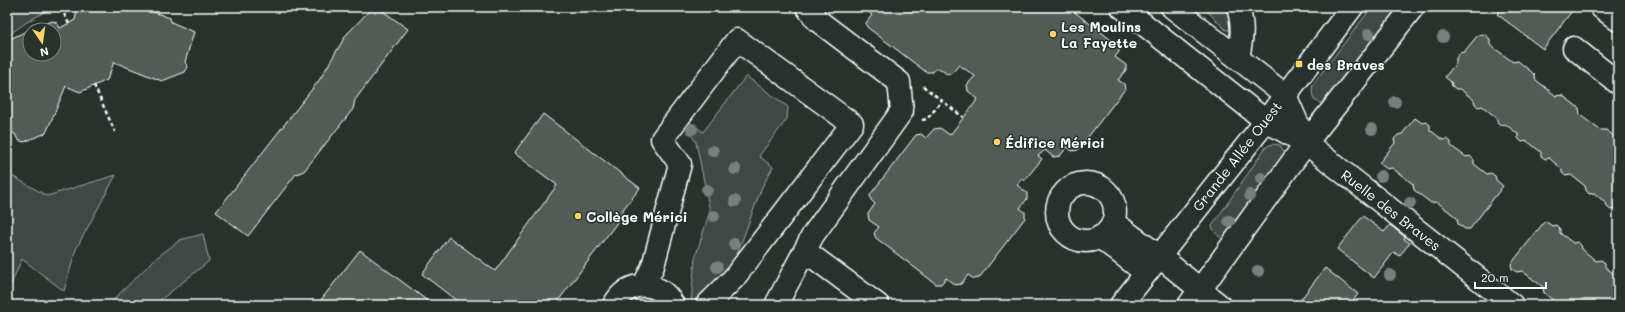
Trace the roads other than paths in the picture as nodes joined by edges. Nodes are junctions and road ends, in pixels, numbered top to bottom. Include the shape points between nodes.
1 (807, 7) edge
2 (1122, 7) edge
3 (1238, 7) edge
4 (1352, 7) edge
5 (1413, 7) edge
6 (1601, 7) edge
7 (1177, 8) edge
8 (1618, 20) edge
9 (1159, 36) junction
10 (1574, 48) dead end
11 (1238, 58) junction
12 (1618, 82) edge
13 (1285, 94) junction
14 (1266, 121) junction
15 (1306, 143) junction
16 (805, 251) junction
17 (1160, 256) junction
18 (1146, 273) junction
19 (644, 285) junction
20 (1195, 298) edge
21 (614, 305) edge
22 (673, 305) edge
23 (707, 305) edge
24 (780, 305) edge
25 (878, 305) edge
26 (1121, 305) edge
27 (1220, 305) edge
28 (1512, 305) edge

1 - 16 main road via 817,20 899,82 902,111 813,234
2 - 9 main road, Ruelle des Braves
3 - 11 main road via 1242,20 1242,36
4 - 13 main road, Grande Allée Ouest
5 - 15 main road
6 - 8 main road
7 - 9 main road
7 - 11 main road
9 - 14 main road, Ruelle des Braves
10 - 12 main road
11 - 13 main road
13 - 14 main road, Grande Allée Ouest
13 - 15 main road
14 - 15 main road, Ruelle des Braves
14 - 17 main road, Grande Allée Ouest
15 - 20 main road
15 - 28 main road, Ruelle des Braves
16 - 24 main road via 777,303
16 - 25 main road
17 - 18 main road, Grande Allée Ouest
17 - 18 main road via 1106,229
17 - 20 main road
18 - 26 main road, Grande Allée Ouest
19 - 21 main road via 625,292 617,298
19 - 22 main road via 662,292
19 - 23 main road via 653,266 680,164 662,139 737,40 852,124 734,278
20 - 27 main road

